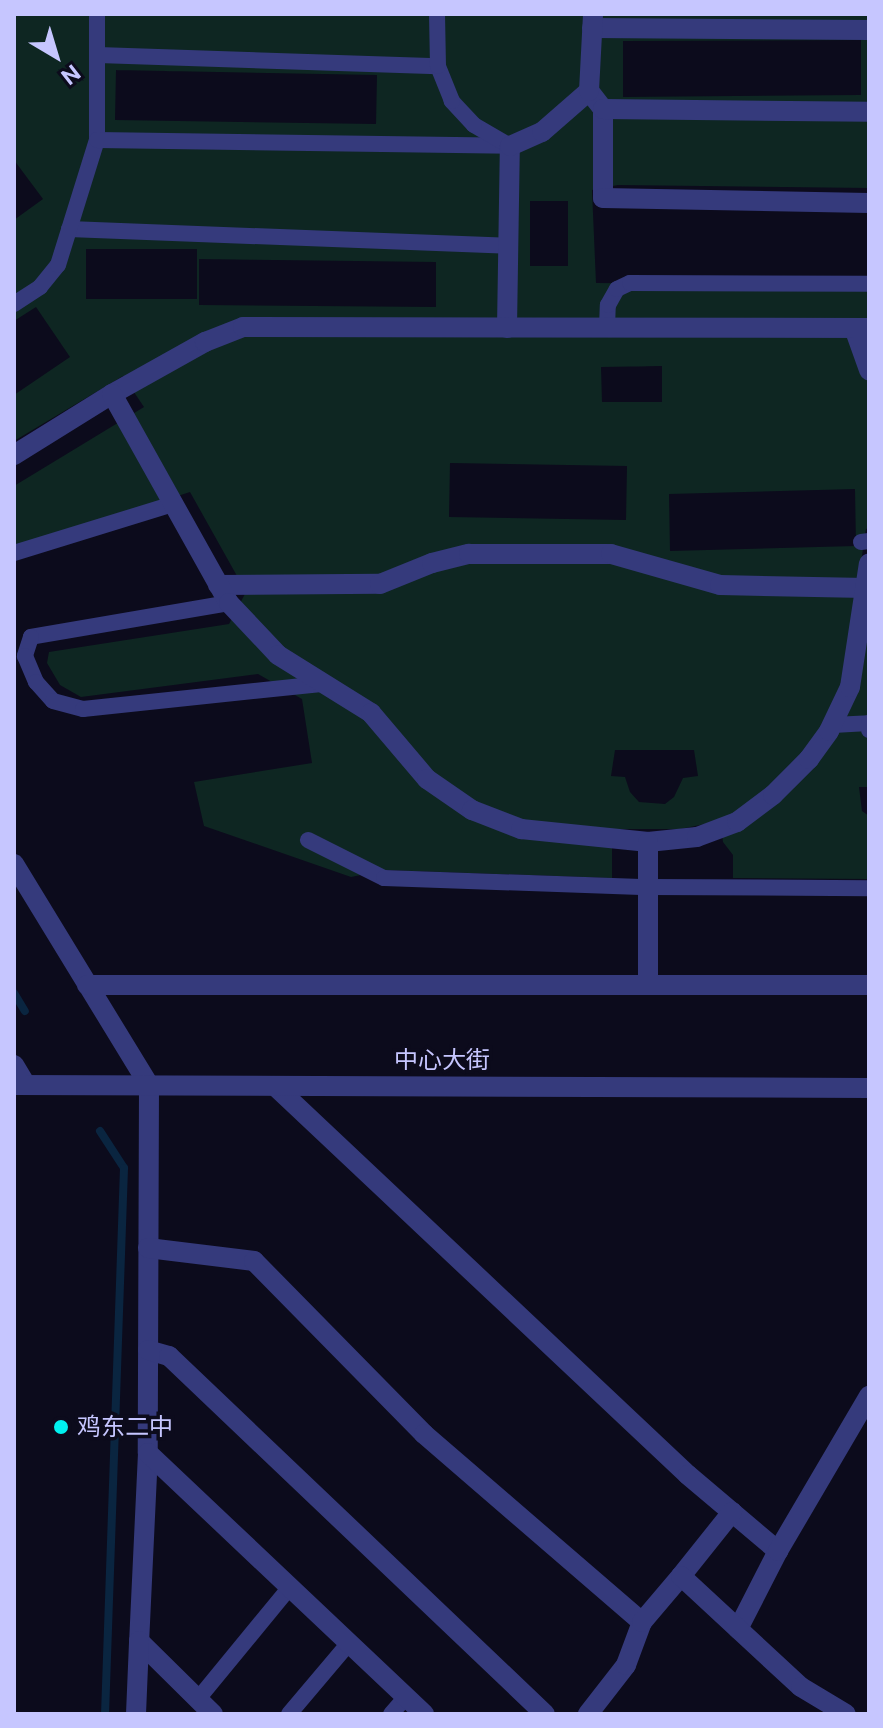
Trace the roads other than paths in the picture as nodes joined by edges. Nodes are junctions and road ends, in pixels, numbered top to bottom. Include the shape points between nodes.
1 (97, 14) edge
2 (437, 14) edge
3 (593, 21) edge
4 (869, 30) edge
5 (98, 55) junction
6 (438, 66) junction
7 (589, 91) junction
8 (603, 109) junction
9 (869, 112) edge
10 (97, 140) junction
11 (510, 146) junction
12 (869, 203) edge
13 (69, 229) junction
14 (508, 246) junction
15 (869, 284) edge
16 (14, 304) edge
17 (507, 328) junction
18 (607, 328) junction
19 (861, 328) edge
20 (869, 370) edge
21 (112, 394) junction
22 (14, 455) edge
23 (173, 504) junction
24 (14, 553) edge
25 (869, 563) edge
26 (218, 585) junction
27 (866, 588) junction
28 (229, 603) junction
29 (865, 627) edge
30 (319, 684) junction
31 (833, 725) junction
32 (869, 730) edge
33 (308, 840) dead end
34 (648, 842) junction
35 (14, 864) edge
36 (648, 887) junction
37 (869, 888) edge
38 (87, 985) junction
39 (648, 985) junction
40 (869, 985) edge
41 (14, 1065) edge
42 (20, 1085) edge
43 (149, 1085) junction
44 (275, 1086) junction
45 (869, 1088) edge
46 (148, 1248) junction
47 (148, 1350) junction
48 (869, 1396) edge
49 (148, 1453) junction
50 (732, 1512) junction
51 (778, 1551) junction
52 (681, 1576) junction
53 (290, 1587) junction
54 (642, 1622) junction
55 (738, 1629) junction
56 (139, 1641) junction
57 (349, 1643) junction
58 (406, 1697) junction
59 (198, 1699) junction
60 (136, 1714) edge
61 (213, 1714) edge
62 (289, 1714) edge
63 (391, 1714) edge
64 (424, 1714) edge
65 (545, 1714) edge
66 (588, 1714) edge
67 (846, 1714) edge

1 - 5 lane
2 - 6 lane
3 - 4 street
3 - 7 street
5 - 6 lane
5 - 10 lane
6 - 11 lane via 452,101 474,125
7 - 8 street
7 - 11 street via 542,132
8 - 9 street
8 - 12 street via 603,198
10 - 11 lane
10 - 13 lane
11 - 14 street
13 - 14 lane
13 - 16 lane via 58,265 40,287
14 - 17 street
15 - 18 lane via 630,283 617,289 608,305
17 - 18 street
17 - 21 street via 243,327
18 - 19 street
19 - 20 street
21 - 22 street
21 - 23 street
23 - 24 lane
23 - 26 street
25 - 27 street
26 - 27 street via 380,584 469,554 584,553 611,554 720,585
26 - 28 street
27 - 29 street
28 - 30 street via 278,655
28 - 30 lane via 31,637 25,656 36,682 53,701 83,709
29 - 31 street via 850,687
30 - 34 street via 371,713 427,779 472,810 521,829
31 - 32 lane via 869,723
31 - 34 street via 809,759 737,822 697,837
33 - 36 lane via 384,878
34 - 36 street
35 - 38 street
36 - 37 lane
36 - 39 street
38 - 39 street
38 - 43 street
39 - 40 street
41 - 42 street
42 - 43 street, 中心大街
43 - 44 street, 中心大街
43 - 46 street
44 - 45 street, 中心大街
44 - 50 street
46 - 47 street
46 - 54 street via 254,1261 424,1434
47 - 49 street
47 - 65 street via 169,1356
48 - 51 street
49 - 53 street
49 - 56 street
50 - 51 street
50 - 52 street
51 - 55 street
52 - 54 street
52 - 55 street
53 - 57 street
53 - 59 lane
54 - 66 street via 626,1665
55 - 67 street via 801,1687
56 - 59 street
56 - 60 street
57 - 58 street
57 - 62 lane
58 - 63 lane
58 - 64 street
59 - 61 street

